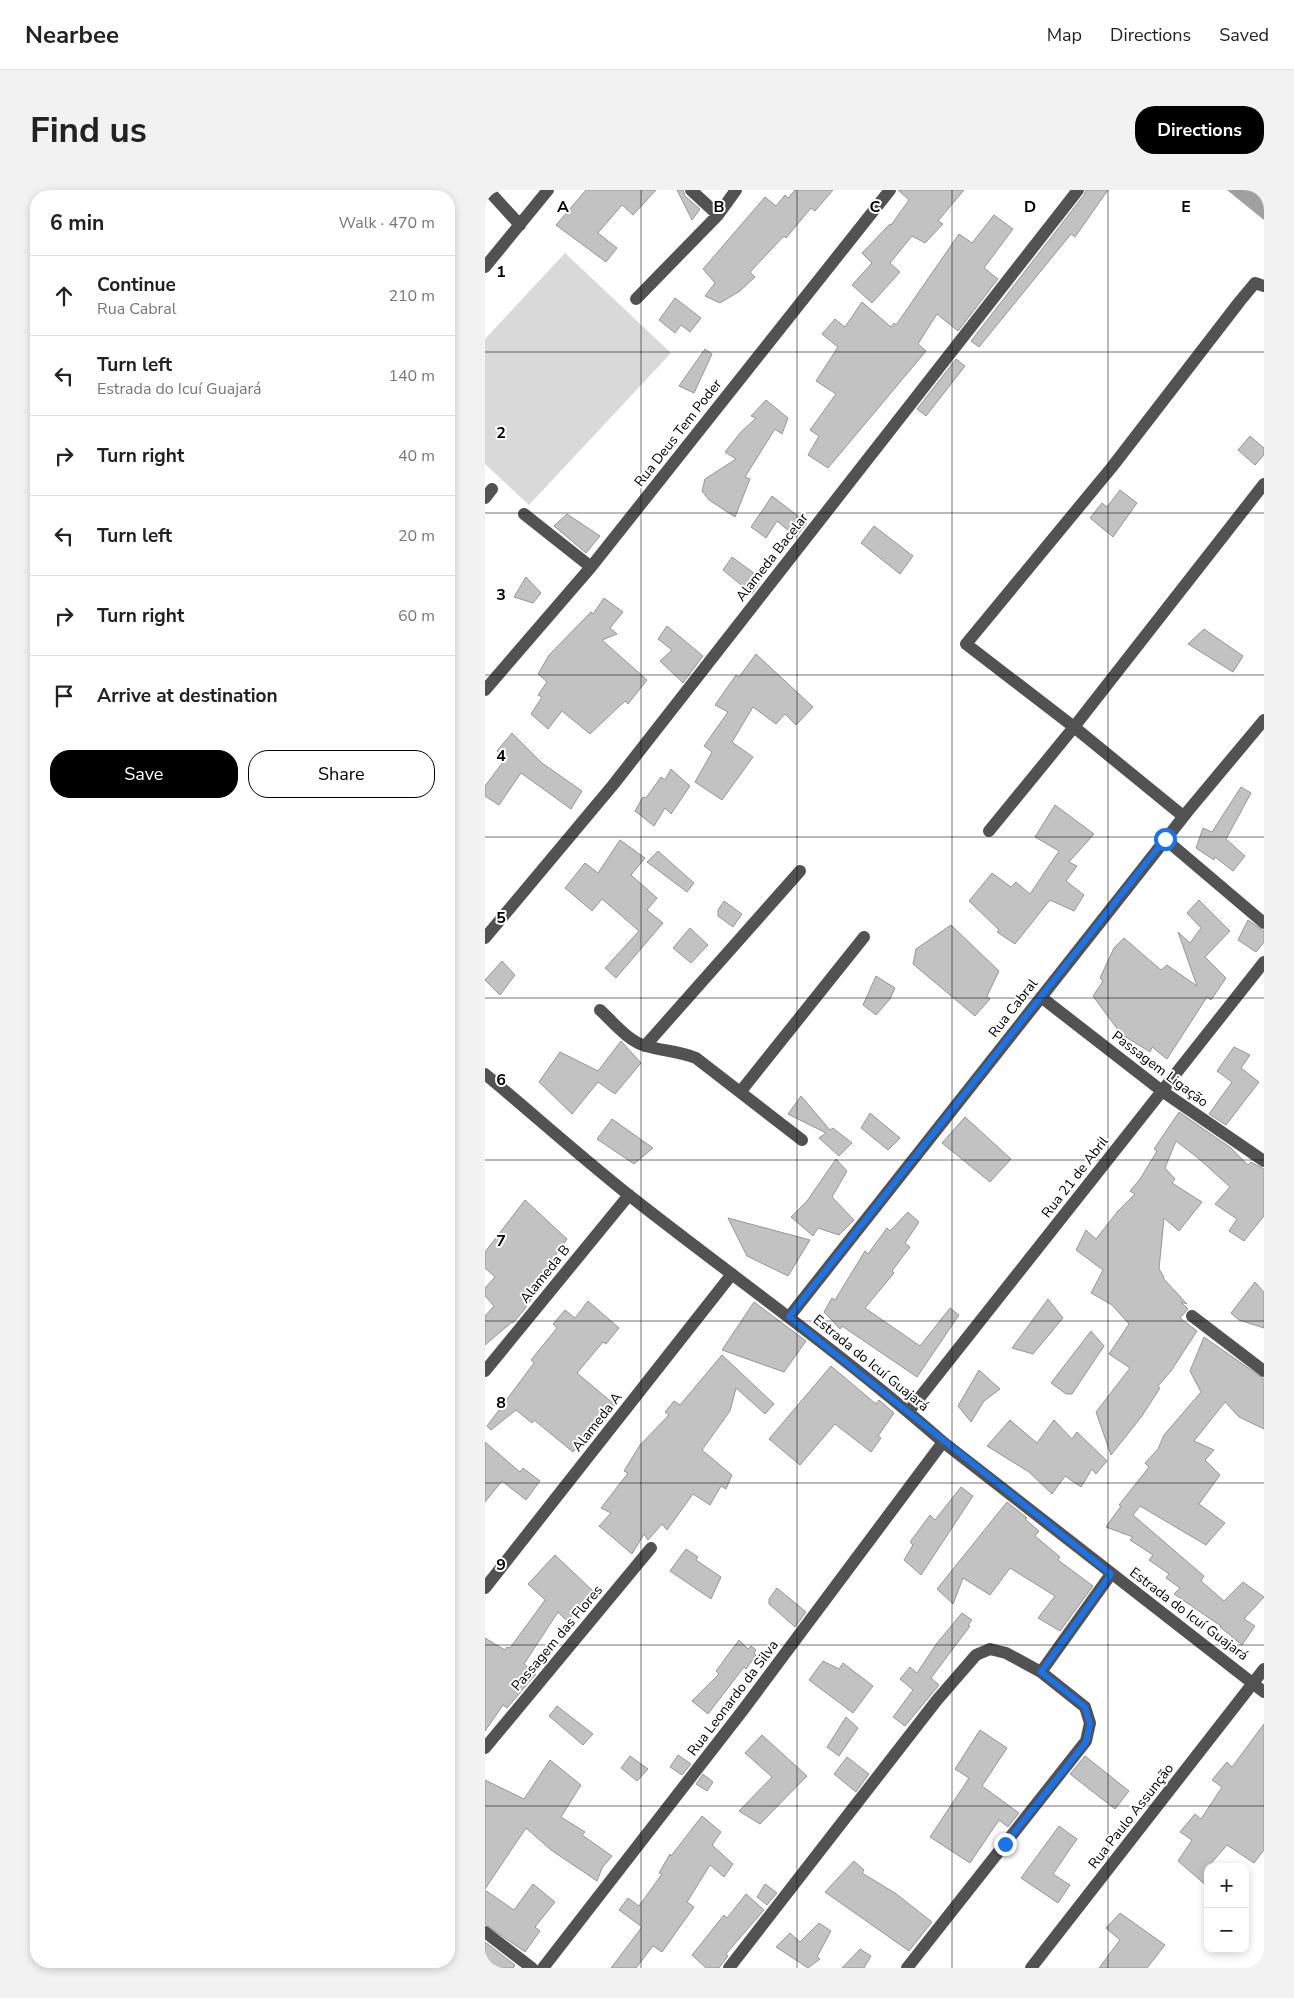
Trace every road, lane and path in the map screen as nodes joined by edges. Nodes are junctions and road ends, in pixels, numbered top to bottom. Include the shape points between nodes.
1 (487, 190) edge
2 (547, 190) edge
3 (691, 190) edge
4 (736, 190) edge
5 (890, 190) edge
6 (1077, 190) edge
7 (718, 215) junction
8 (520, 225) junction
9 (485, 267) edge
10 (1264, 286) edge
11 (636, 299) dead end
12 (1264, 484) edge
13 (524, 514) dead end
14 (591, 567) junction
15 (485, 690) edge
16 (1264, 720) edge
17 (1074, 727) junction
18 (1183, 816) junction
19 (989, 830) dead end
20 (1165, 839) junction
21 (800, 871) dead end
22 (1264, 922) edge
23 (864, 937) dead end
24 (485, 938) edge
25 (1264, 962) edge
26 (1041, 997) junction
27 (600, 1010) dead end
28 (645, 1046) junction
29 (485, 1074) edge
30 (1162, 1091) junction
31 (741, 1092) junction
32 (802, 1140) dead end
33 (1264, 1161) edge
34 (629, 1195) junction
35 (732, 1274) junction
36 (1192, 1316) dead end
37 (789, 1317) junction
38 (485, 1371) edge
39 (1264, 1371) edge
40 (909, 1412) junction
41 (943, 1442) junction
42 (651, 1548) dead end
43 (1111, 1574) junction
44 (485, 1588) edge
45 (1264, 1669) edge
46 (1041, 1672) junction
47 (1254, 1682) junction
48 (1264, 1692) edge
49 (485, 1748) edge
50 (485, 1932) edge
51 (532, 1968) edge
52 (543, 1968) edge
53 (729, 1968) edge
54 (907, 1968) edge
55 (1031, 1968) edge

1 - 8 street
2 - 8 street
3 - 7 street
4 - 7 street
5 - 14 street, Rua Deus Tem Poder
6 - 24 street, Alameda Bacelar via 613,785
7 - 11 street
8 - 9 street
10 - 17 street via 1255,283 1240,301 1112,467 966,644
12 - 17 street
13 - 14 street
14 - 15 street, Rua Deus Tem Poder
16 - 18 street, Rua Cabral
17 - 18 street
17 - 19 street
18 - 20 street, Rua Cabral
20 - 22 street
20 - 26 street, Rua Cabral
21 - 28 street
23 - 31 street
25 - 30 street, Rua 21 de Abril
26 - 30 street, Passagem Ligação
26 - 37 street, Rua Cabral
27 - 28 street via 635,1042
28 - 31 street via 679,1051 696,1058
29 - 34 street, Estrada do Icuí Guajará
30 - 33 street, Passagem Ligação
30 - 40 street, Rua 21 de Abril
31 - 32 street
34 - 35 street, Estrada do Icuí Guajará
34 - 38 street, Alameda B
35 - 37 street, Estrada do Icuí Guajará
35 - 44 street, Alameda A
36 - 39 street
37 - 40 street, Estrada do Icuí Guajará
40 - 41 street, Estrada do Icuí Guajará
41 - 43 street, Estrada do Icuí Guajará
41 - 52 street, Rua Leonardo da Silva via 743,1710
42 - 49 street, Passagem das Flores
43 - 46 street
43 - 47 street, Estrada do Icuí Guajará
45 - 47 street, Rua Paulo Assunção
46 - 53 street via 1006,1653 990,1649 976,1655 937,1700
46 - 54 street via 1085,1707 1090,1724 1086,1742
47 - 48 street, Estrada do Icuí Guajará
47 - 55 street, Rua Paulo Assunção
50 - 51 street

